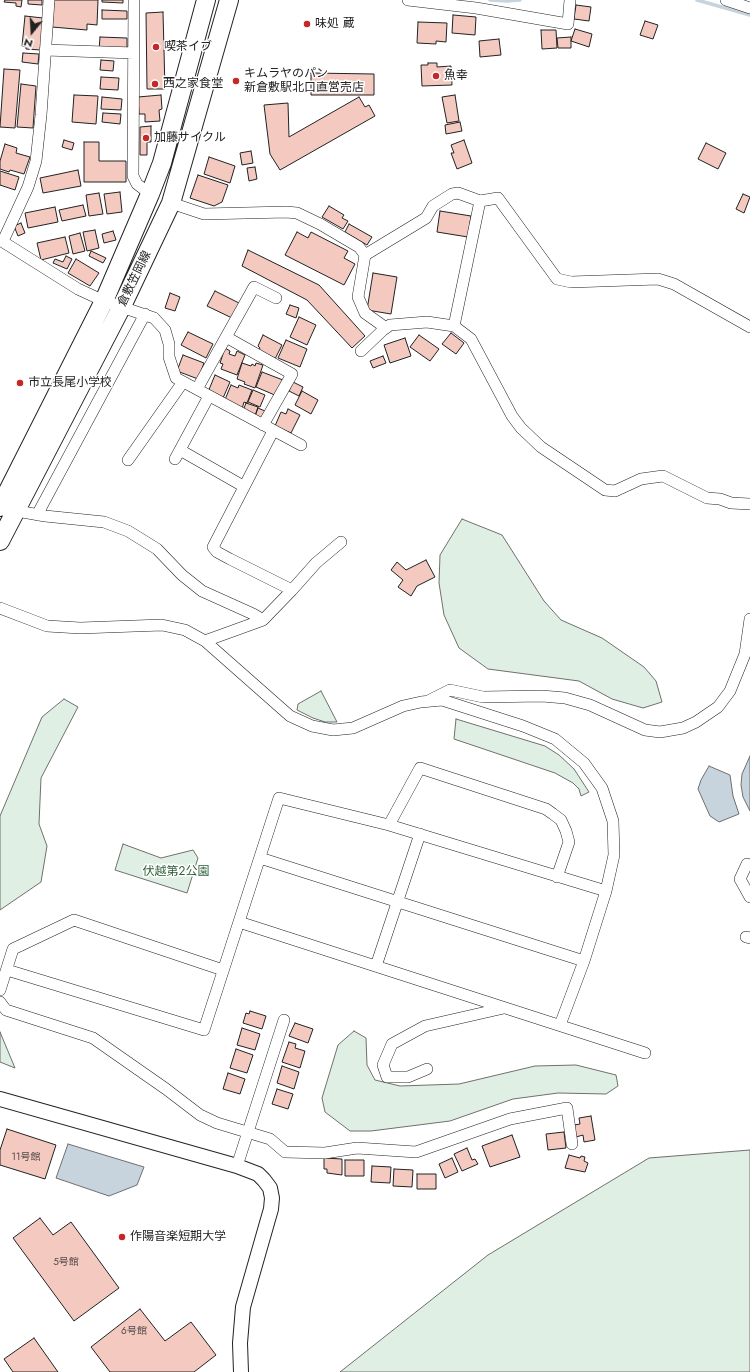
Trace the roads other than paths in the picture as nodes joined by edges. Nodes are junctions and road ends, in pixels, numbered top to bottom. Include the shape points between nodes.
1 (49, 0) edge
2 (134, 0) edge
3 (206, 0) edge
4 (229, 0) edge
5 (408, 0) edge
6 (570, 0) edge
7 (726, 0) edge
8 (748, 5) edge
9 (45, 50) junction
10 (134, 53) junction
11 (150, 194) junction
12 (480, 201) junction
13 (171, 203) junction
14 (1, 240) edge
15 (364, 255) junction
16 (276, 298) dead end
17 (104, 301) junction
18 (122, 306) junction
19 (145, 314) junction
20 (454, 326) junction
21 (750, 327) edge
22 (386, 328) junction
23 (226, 337) junction
24 (361, 351) dead end
25 (183, 382) junction
26 (197, 389) junction
27 (209, 396) junction
28 (268, 428) junction
29 (301, 445) dead end
30 (128, 460) dead end
31 (244, 486) junction
32 (750, 504) edge
33 (8, 509) edge
34 (37, 515) junction
35 (0, 541) edge
36 (341, 542) dead end
37 (292, 590) junction
38 (0, 608) edge
39 (750, 619) edge
40 (263, 620) junction
41 (205, 641) junction
42 (429, 701) junction
43 (390, 825) junction
44 (420, 834) junction
45 (260, 858) junction
46 (747, 864) dead end
47 (557, 877) junction
48 (606, 891) junction
49 (750, 897) edge
50 (398, 902) junction
51 (239, 922) junction
52 (584, 961) junction
53 (376, 966) junction
54 (7, 970) junction
55 (223, 970) junction
56 (0, 990) edge
57 (0, 1002) edge
58 (505, 1008) junction
59 (284, 1020) dead end
60 (560, 1025) junction
61 (645, 1053) dead end
62 (427, 1069) dead end
63 (0, 1099) edge
64 (247, 1131) junction
65 (572, 1144) dead end
66 (237, 1166) junction
67 (241, 1372) edge

1 - 9 street
2 - 10 street
3 - 11 main road, 倉敷笠岡線 via 162,163
4 - 13 main road, 倉敷笠岡線
5 - 6 street via 476,8 568,24
7 - 8 street
9 - 10 street
9 - 14 street via 36,160 28,187
10 - 11 street via 133,176 137,184
11 - 17 main road, 倉敷笠岡線
12 - 15 street via 458,193 452,194 433,206 426,218
12 - 20 street
12 - 21 street via 498,198 557,279 571,282 658,279 674,284
13 - 15 street via 204,214 297,213 359,247
13 - 18 main road, 倉敷笠岡線
14 - 17 street via 78,290
15 - 22 street via 358,297 365,313
16 - 23 street via 254,287
17 - 18 street
17 - 33 main road, 倉敷笠岡線
18 - 19 street
18 - 33 main road, 倉敷笠岡線
19 - 25 street via 154,318 165,330 172,369 176,378
19 - 34 street
20 - 22 street via 427,322
20 - 32 street via 471,339 520,428 541,447 604,490 615,491 641,479 663,476 706,498
22 - 24 street
23 - 26 street
23 - 28 street via 292,374
25 - 26 street
25 - 30 street
26 - 27 street
27 - 28 street
27 - 31 street via 177,455
28 - 29 street
28 - 31 street
31 - 37 street via 213,547 230,560
33 - 34 street
33 - 35 main road, 倉敷笠岡線
34 - 40 street via 104,522 128,531 157,549 202,591
36 - 37 street
37 - 40 street
38 - 41 street via 47,626 80,628 162,625 185,630
39 - 42 street via 745,654 730,691 718,707 683,728 660,732 645,730 565,698 484,697 450,690
40 - 41 street
41 - 42 street via 290,716 312,726 332,730 353,728 403,706
42 - 48 street via 442,700 523,726 555,739 584,763 602,788 613,821 614,855
43 - 44 street
43 - 45 street via 279,798
43 - 47 street via 420,768 546,809 561,820 569,842
44 - 47 street
44 - 50 street
45 - 50 street
45 - 51 street
46 - 49 street via 740,879
47 - 48 street
48 - 52 street
50 - 52 street
50 - 53 street
51 - 53 street
51 - 55 street
52 - 60 street
53 - 58 street
54 - 55 street via 13,949 74,920
54 - 55 street via 204,1030
54 - 56 street
57 - 64 street via 6,1010 93,1038 200,1115 217,1123
58 - 60 street
58 - 62 street via 425,1026 392,1044 384,1064 387,1077 408,1077
59 - 64 street
60 - 61 street
63 - 66 street
64 - 65 street via 270,1139 285,1152 325,1153 357,1148 416,1152 510,1119 567,1108
64 - 66 street
66 - 67 street via 258,1174 270,1188 272,1198 243,1306

